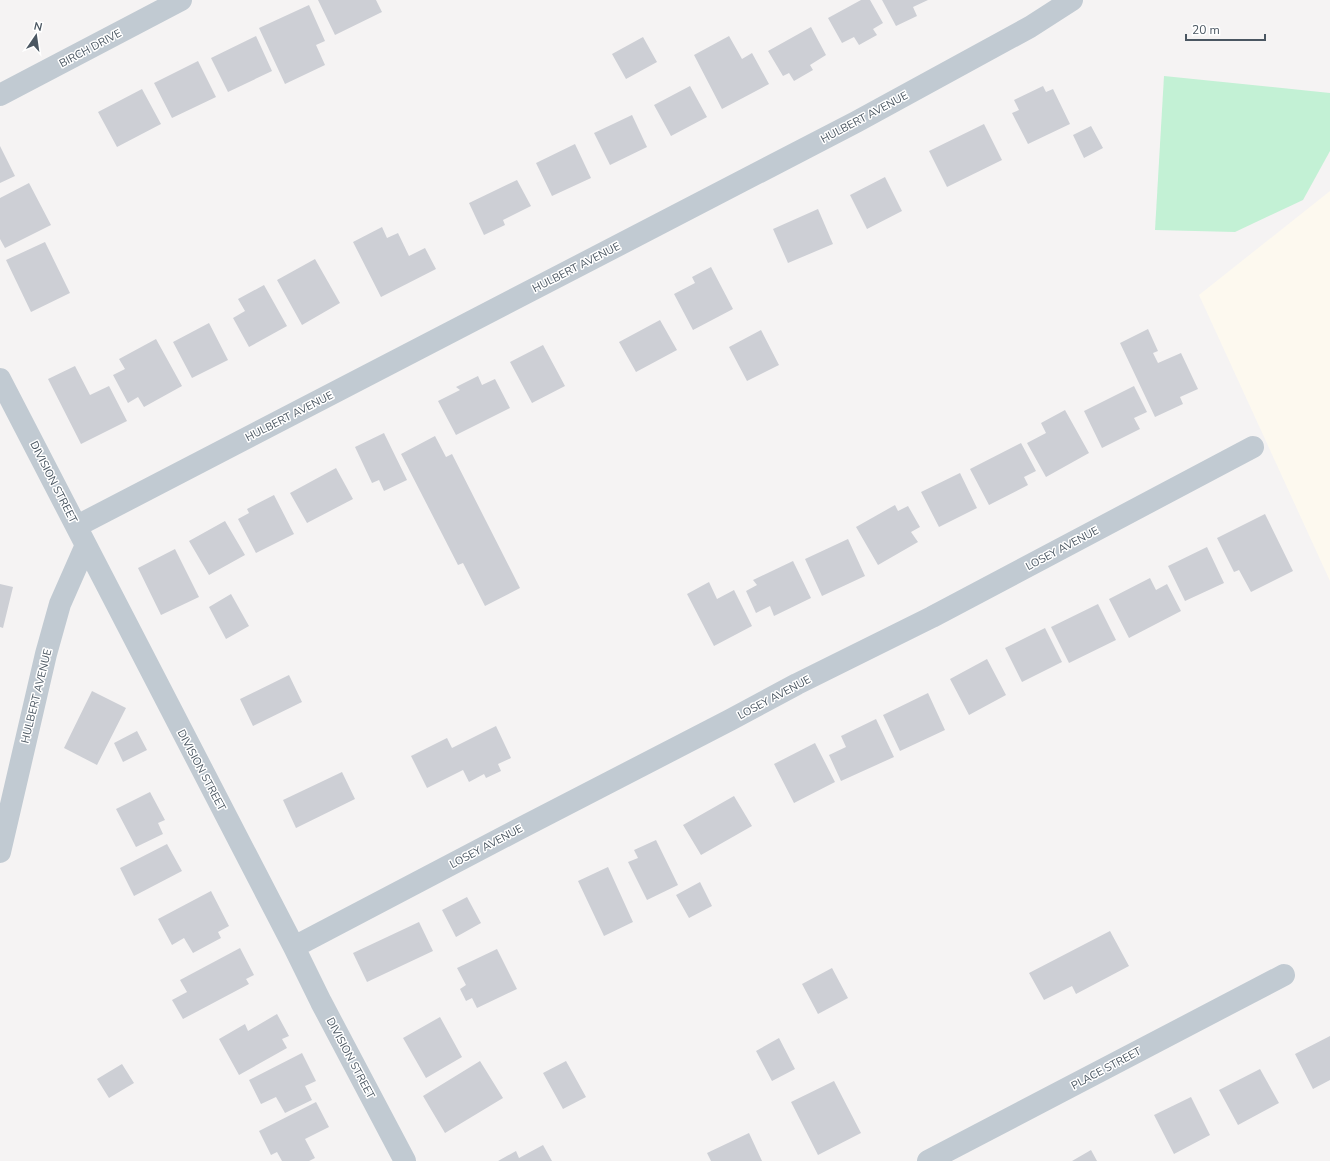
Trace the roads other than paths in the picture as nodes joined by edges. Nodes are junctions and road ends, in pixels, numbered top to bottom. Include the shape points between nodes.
1 (181, 0) edge
2 (1072, 0) edge
3 (0, 95) edge
4 (0, 379) edge
5 (1253, 447) dead end
6 (81, 536) junction
7 (0, 852) edge
8 (294, 947) junction
9 (1284, 975) dead end
10 (405, 1161) edge
11 (928, 1161) edge

1 - 3 street, BIRCH DRIVE
2 - 6 street, HULBERT AVENUE via 1030,27 856,122
4 - 6 street, DIVISION STREET
5 - 8 street, LOSEY AVENUE via 932,617 797,684
6 - 7 street, HULBERT AVENUE via 46,654
6 - 8 street, DIVISION STREET
8 - 10 street, DIVISION STREET
9 - 11 street, PLACE STREET

